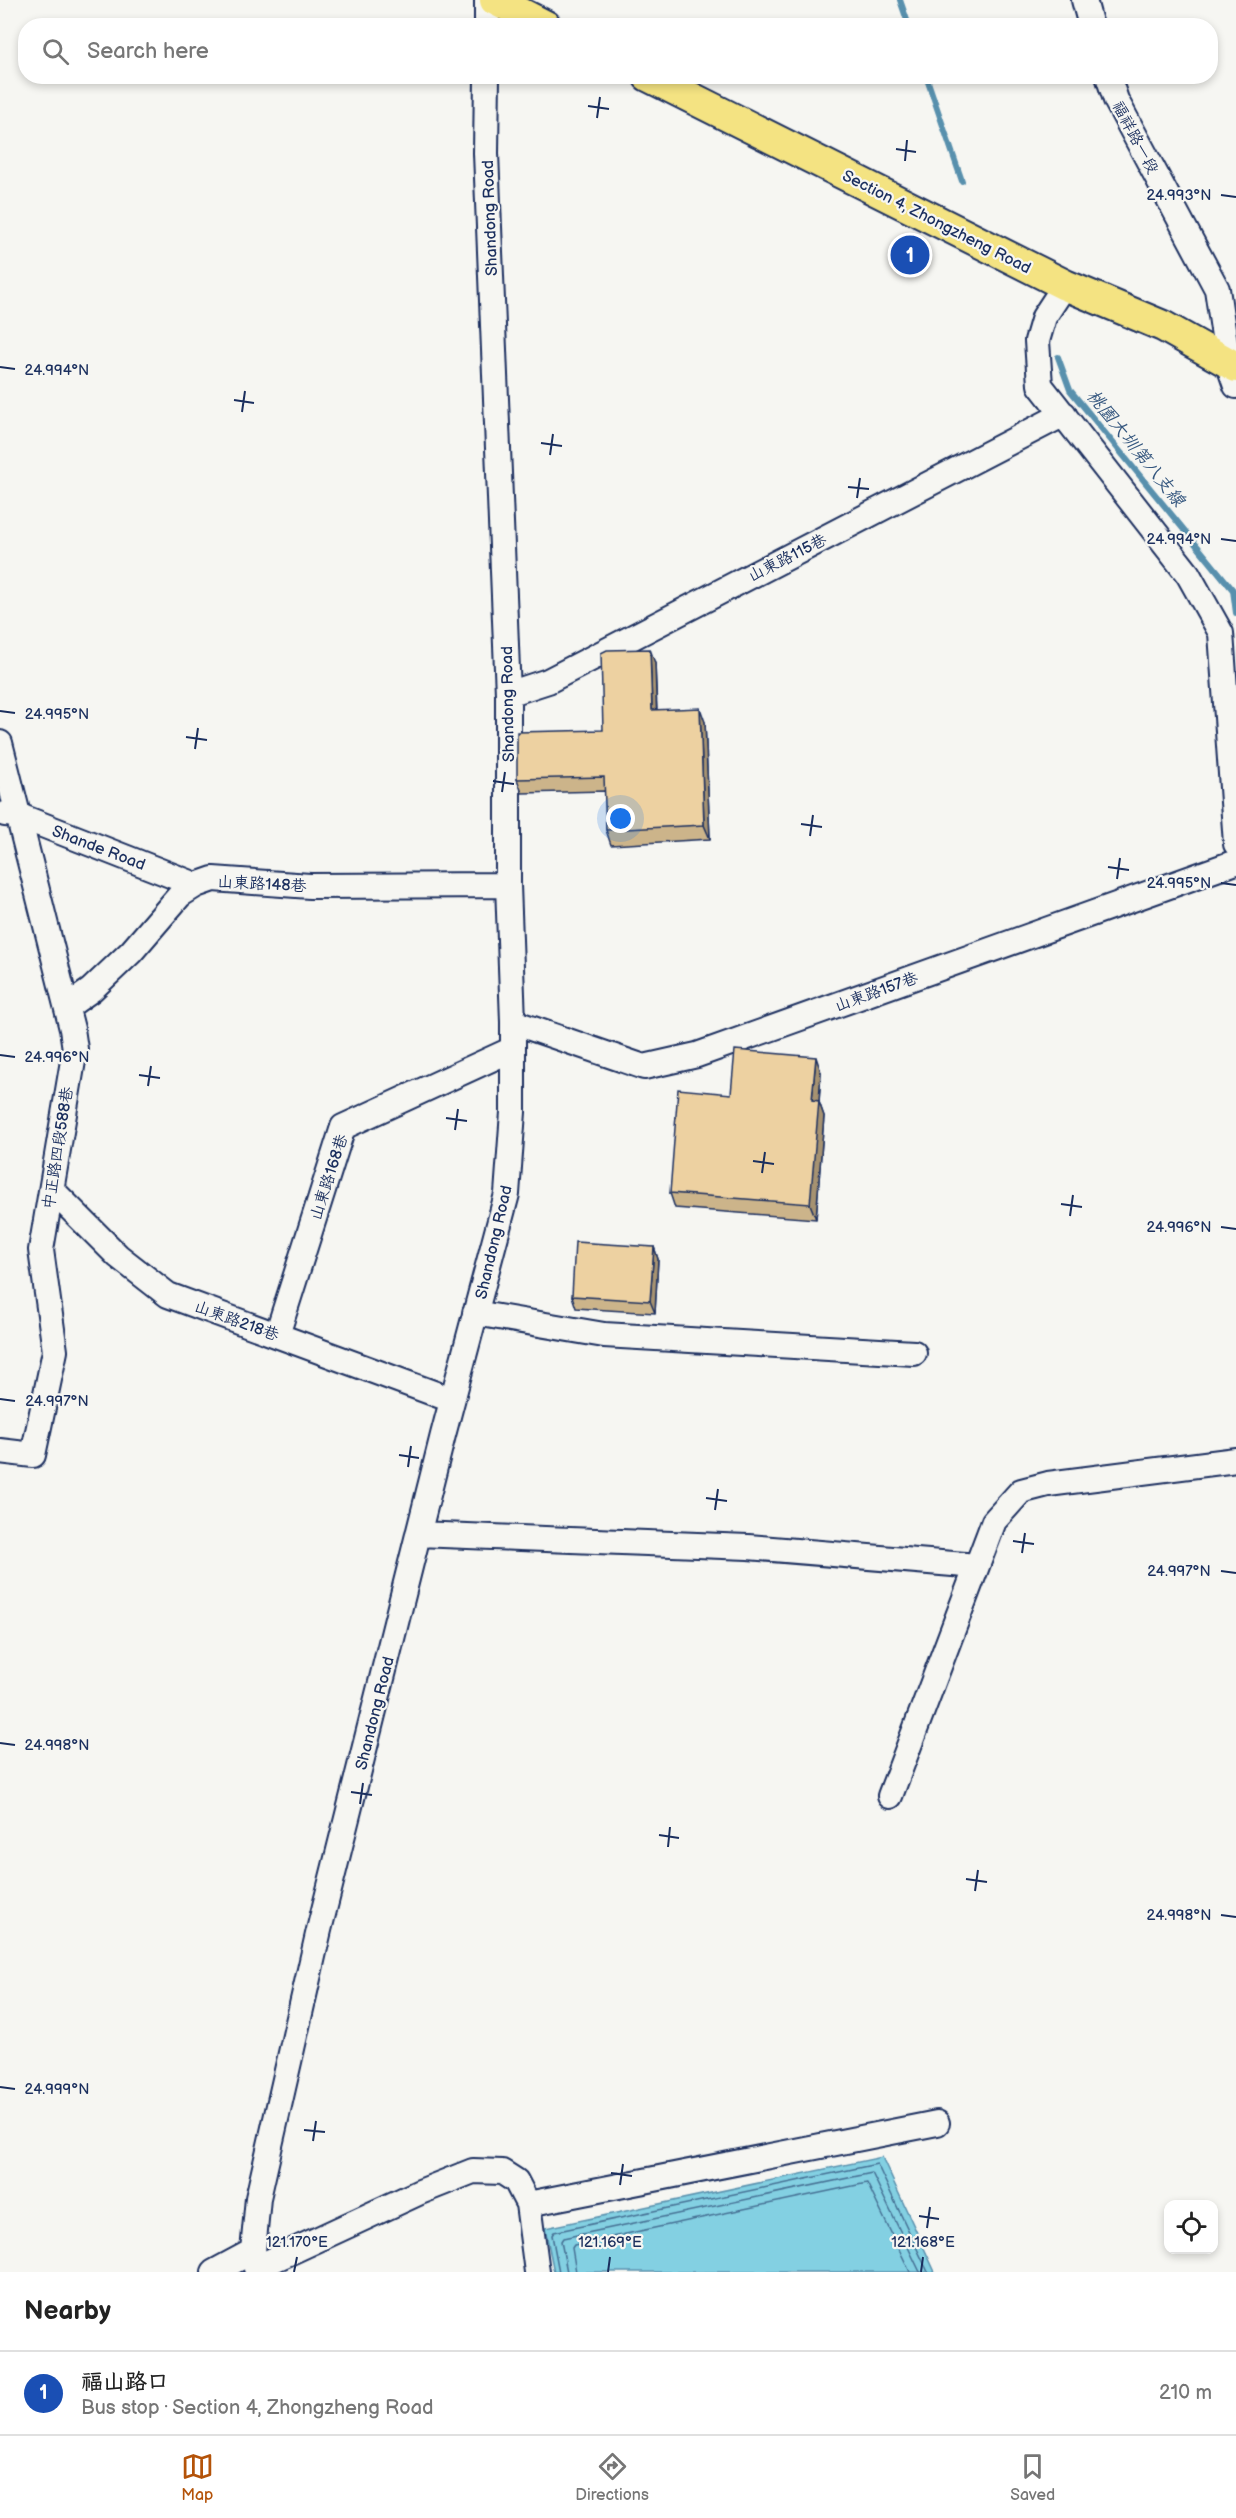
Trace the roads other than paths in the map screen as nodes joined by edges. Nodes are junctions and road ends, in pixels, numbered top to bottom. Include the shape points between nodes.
1 (487, 0) edge
2 (495, 0) edge
3 (1084, 0) edge
4 (487, 18) edge
5 (530, 18) edge
6 (1089, 18) edge
7 (487, 84) edge
8 (664, 84) edge
9 (1111, 84) edge
10 (1065, 285) junction
11 (1234, 367) edge
12 (1064, 414) junction
13 (508, 694) junction
14 (0, 743) edge
15 (9, 814) edge
16 (1236, 844) edge
17 (1236, 862) edge
18 (196, 885) junction
19 (508, 885) junction
20 (67, 1007) junction
21 (513, 1022) junction
22 (513, 1049) junction
23 (52, 1190) junction
24 (475, 1313) junction
25 (277, 1335) junction
26 (914, 1353) dead end
27 (452, 1400) junction
28 (0, 1451) edge
29 (1236, 1460) edge
30 (418, 1534) junction
31 (977, 1566) junction
32 (890, 1796) dead end
33 (937, 2123) dead end
34 (528, 2204) junction
35 (255, 2264) edge
36 (214, 2272) edge
37 (537, 2272) edge

1 - 4 street
2 - 5 main road
3 - 6 street
7 - 13 street, Shandong Road via 486,153
8 - 10 main road, Section 4, Zhongzheng Road
9 - 11 street, 福祥路一段 via 1217,289
10 - 11 main road, Section 4, Zhongzheng Road via 1163,327
10 - 12 street via 1044,317 1037,341 1040,385
12 - 13 street, 山東路115巷 via 548,681
12 - 16 street via 1188,574 1221,633
13 - 19 street, Shandong Road
14 - 15 street, 中正路四段588巷
15 - 18 street, Shande Road
15 - 20 street, 中正路四段588巷
17 - 21 street, 山東路157巷 via 697,1055 644,1066
18 - 19 street, 山東路148巷 via 213,879 310,886
18 - 20 street, 山東路148巷 via 180,896 91,990
19 - 21 street, Shandong Road
20 - 23 street, 中正路四段588巷 via 75,1049
21 - 22 street, Shandong Road
22 - 24 street, Shandong Road via 507,1194
22 - 25 street, 山東路168巷 via 343,1127
23 - 25 street, 山東路218巷 via 118,1256 168,1295
23 - 28 street, 中正路四段588巷 via 41,1250 55,1351 33,1455
24 - 26 street via 604,1335
24 - 27 street, Shandong Road
25 - 27 street, 山東路218巷
27 - 30 street, Shandong Road
29 - 31 street via 1048,1484 1021,1491 994,1521
30 - 31 street via 748,1547
30 - 35 street, Shandong Road via 319,1930 258,2198
31 - 32 street
33 - 34 street
34 - 35 street via 516,2181 502,2172 473,2170
34 - 37 street
35 - 36 street

